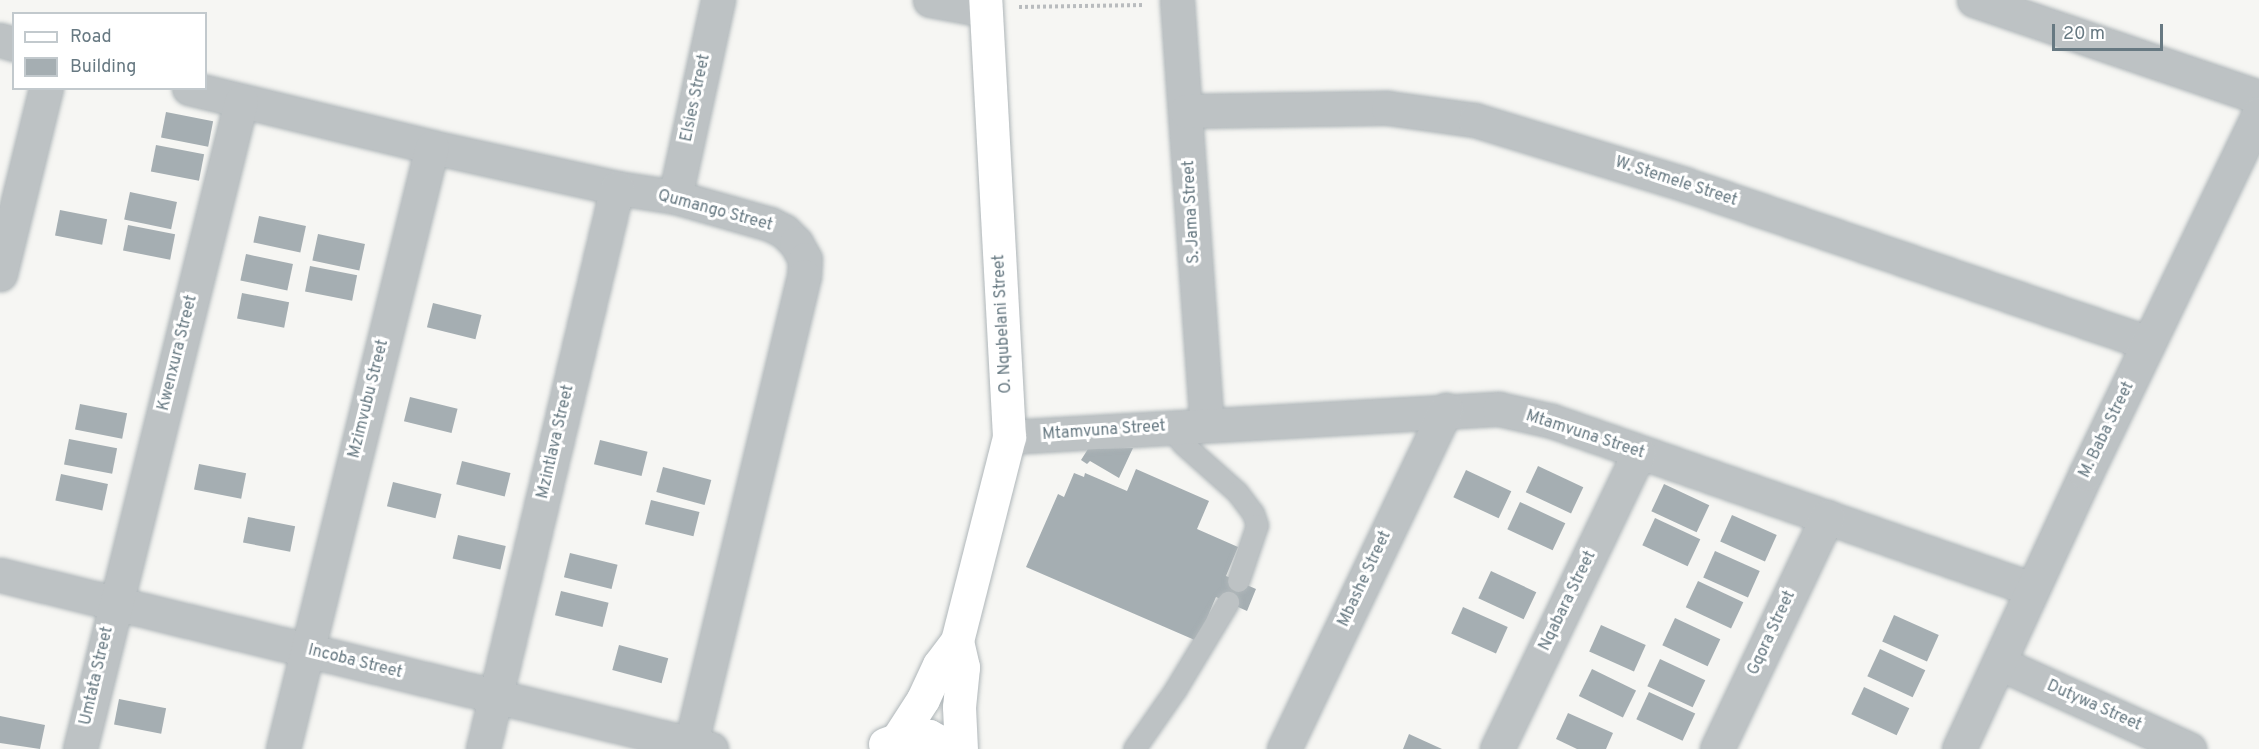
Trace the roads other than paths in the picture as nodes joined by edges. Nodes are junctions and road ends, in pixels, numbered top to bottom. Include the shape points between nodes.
1 (718, 0) edge
2 (930, 0) edge
3 (1974, 0) edge
4 (1177, 1) edge
5 (985, 5) edge
6 (46, 90) edge
7 (196, 90) edge
8 (2259, 97) edge
9 (241, 102) junction
10 (1186, 111) junction
11 (2259, 113) edge
12 (432, 147) junction
13 (617, 188) junction
14 (675, 197) junction
15 (0, 274) edge
16 (2148, 343) junction
17 (1446, 410) junction
18 (1207, 424) junction
19 (1172, 426) junction
20 (1009, 437) junction
21 (1639, 453) junction
22 (1827, 517) junction
23 (0, 575) edge
24 (1238, 581) dead end
25 (2032, 589) junction
26 (1228, 602) dead end
27 (115, 603) junction
28 (957, 642) junction
29 (306, 650) junction
30 (1999, 663) junction
31 (496, 697) junction
32 (888, 744) edge
33 (698, 747) edge
34 (80, 749) edge
35 (283, 749) edge
36 (483, 749) edge
37 (953, 749) edge
38 (962, 749) edge
39 (1134, 749) edge
40 (1284, 749) edge
41 (1497, 749) edge
42 (1716, 749) edge
43 (1959, 749) edge
44 (2189, 749) edge

1 - 14 street, Elsies Street
2 - 5 street
3 - 8 street
4 - 10 street, S. Jama Street
5 - 20 street, O. Nqubelani Street
6 - 15 street
7 - 9 street, Qumango Street
9 - 12 street, Qumango Street
9 - 27 street, Kwenxura Street
10 - 16 street, W. Stemele Street via 1388,108 1475,120 1684,184
10 - 18 street, S. Jama Street
11 - 16 street, M. Baba Street
12 - 13 street, Qumango Street
12 - 29 street, Mzimvubu Street
13 - 14 street, Qumango Street
13 - 31 street, Mzintlava Street
14 - 33 street, Qumango Street via 770,224 790,237 805,259
16 - 25 street, M. Baba Street
17 - 18 street, Mtamvuna Street
17 - 21 street, Mtamvuna Street via 1499,409 1552,421
17 - 40 street, Mbashe Street
18 - 19 street, Mtamvuna Street
19 - 20 street, Mtamvuna Street
19 - 24 lane via 1182,443 1236,492 1253,513 1257,525
20 - 28 street, O. Nqubelani Street
21 - 22 street, Mtamvuna Street
21 - 41 street, Nqabara Street
22 - 25 street, Mtamvuna Street
22 - 42 street, Gqora Street
23 - 27 street, Incoba Street
25 - 30 street, M. Baba Street
26 - 39 lane via 1176,690
27 - 29 street, Incoba Street
27 - 34 street, Umtata Street
28 - 32 street, O. Nqubelani Street via 939,665 923,699
28 - 38 street, O. Nqubelani Street via 963,667 959,707
29 - 31 street, Incoba Street
29 - 35 street, Mzimvubu Street
30 - 43 street, M. Baba Street
30 - 44 street, Dutywa Street
31 - 33 street, Incoba Street
31 - 36 street, Mzintlava Street
32 - 37 street via 910,735 929,736

